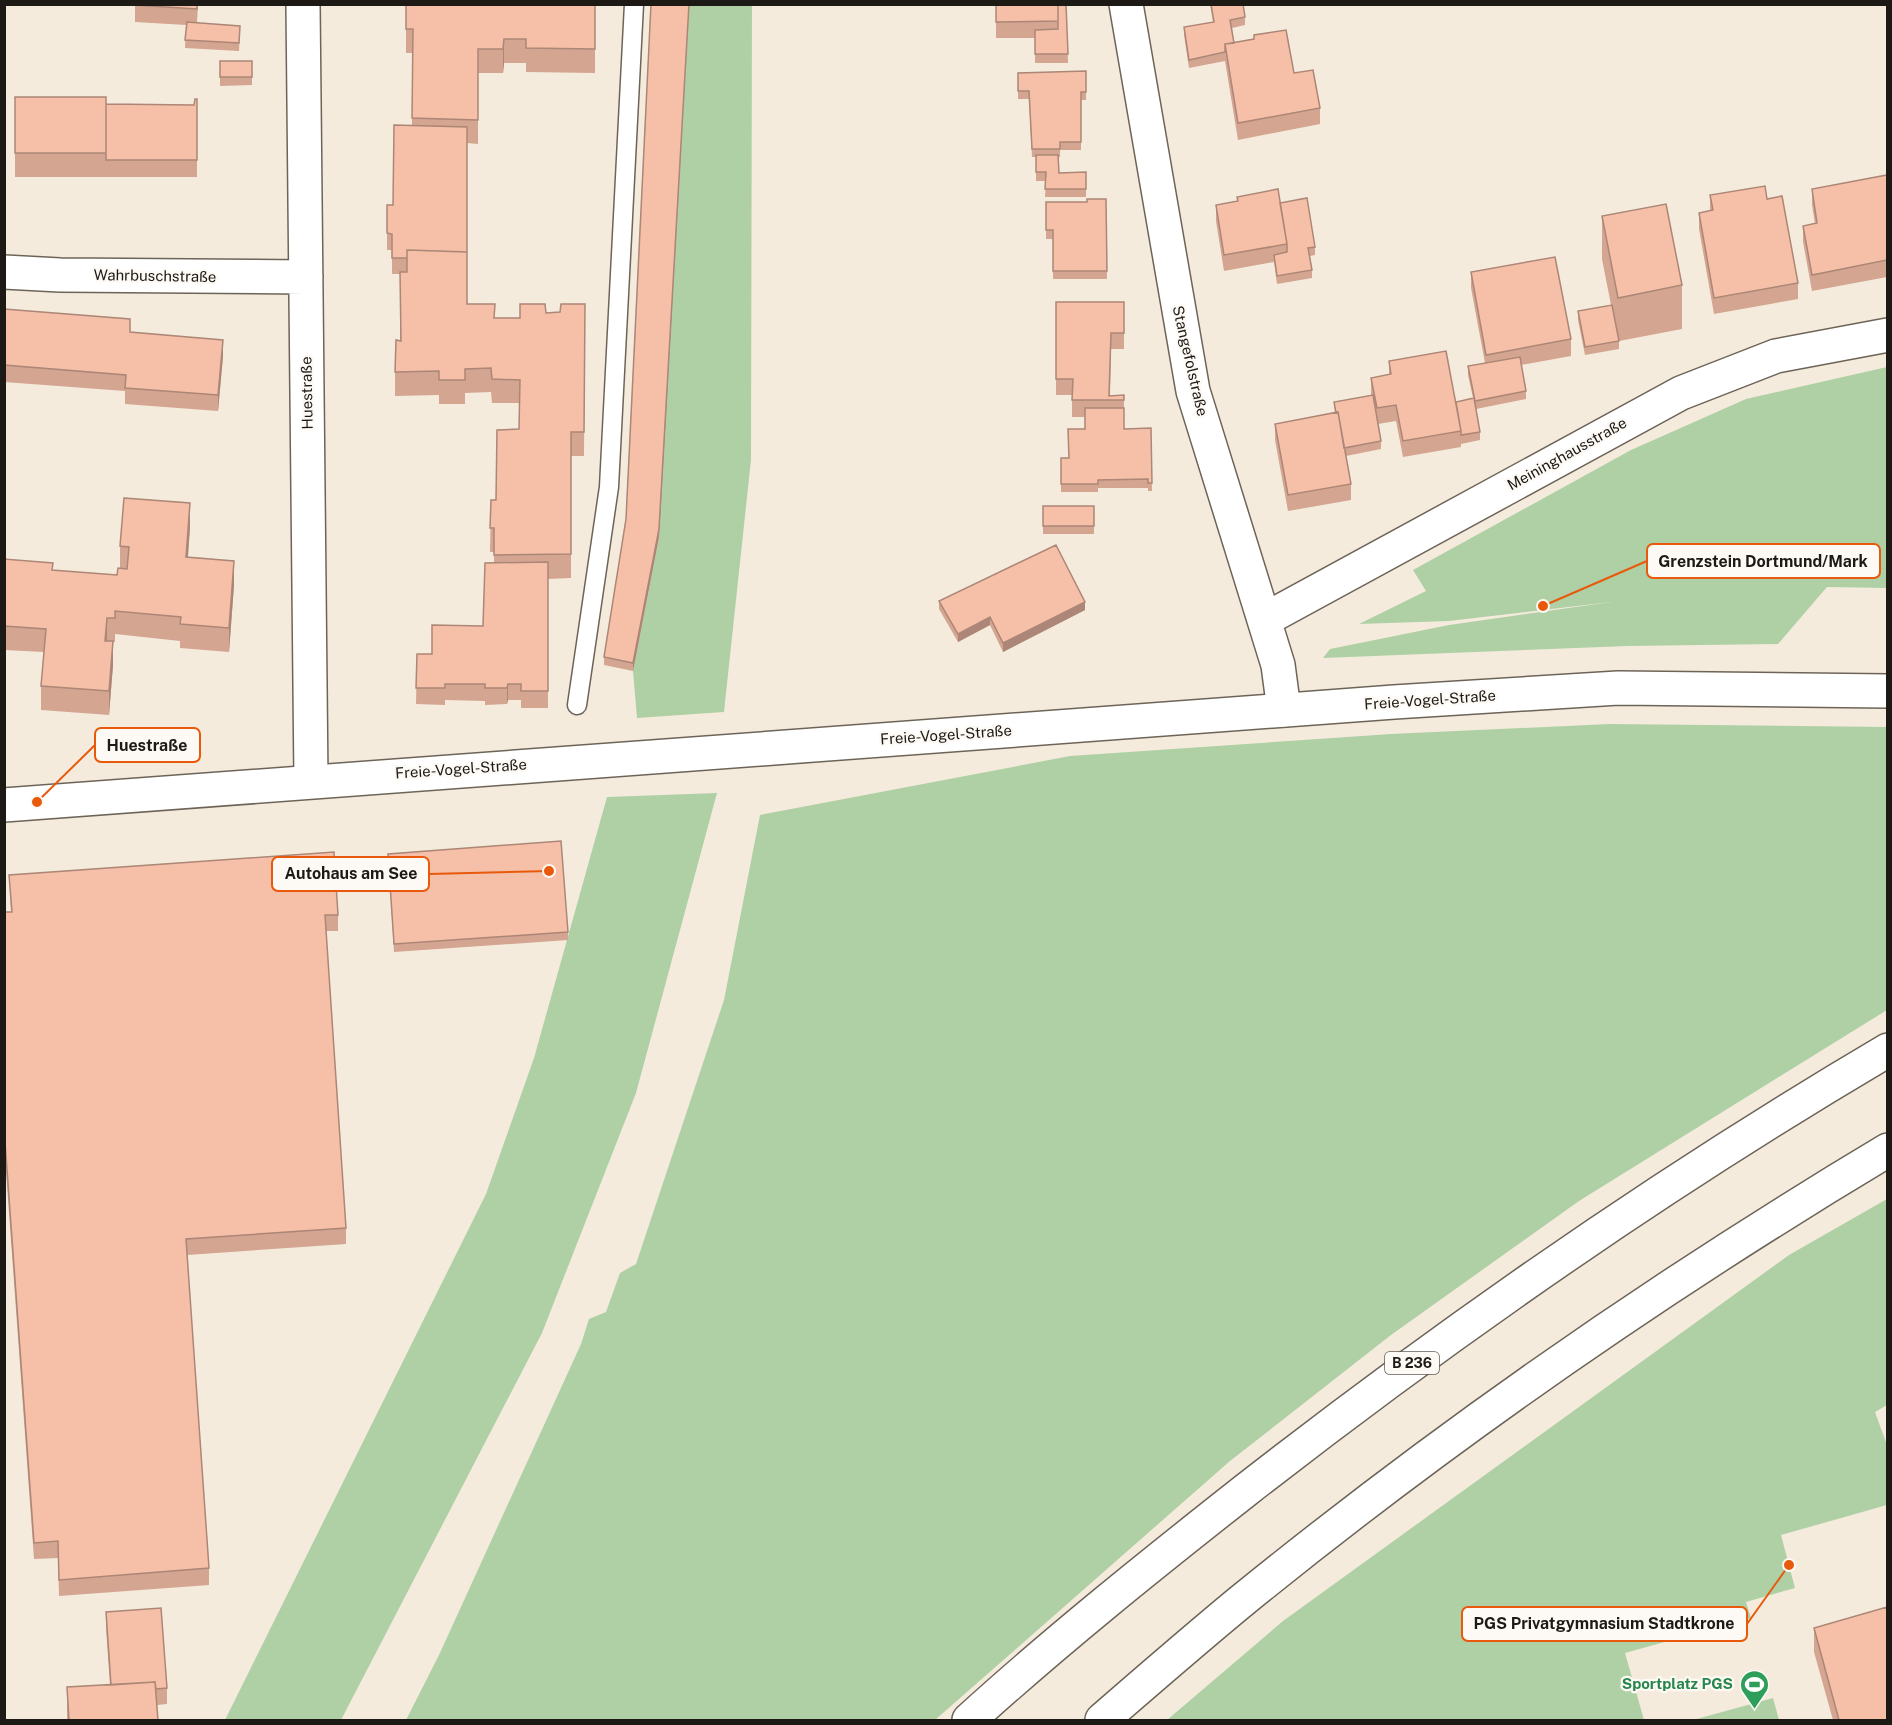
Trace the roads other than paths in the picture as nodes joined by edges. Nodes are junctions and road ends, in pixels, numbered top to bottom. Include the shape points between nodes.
1 (303, 4) edge
2 (633, 4) edge
3 (1126, 4) edge
4 (4, 272) edge
5 (306, 278) junction
6 (1887, 335) edge
7 (1264, 620) junction
8 (1887, 691) edge
9 (577, 705) dead end
10 (1284, 710) junction
11 (311, 781) junction
12 (4, 805) edge
13 (1887, 1050) edge
14 (1887, 1150) edge
15 (969, 1720) edge
16 (1102, 1720) edge

1 - 5 main road, Huestraße
2 - 9 lane via 609,487
3 - 7 main road, Stangefolstraße via 1193,391
4 - 5 main road, Wahrbuschstraße
5 - 11 main road, Huestraße
6 - 7 main road, Meininghausstraße via 1776,356 1681,393
7 - 10 main road, Stangefolstraße via 1278,665
8 - 10 main road, Freie-Vogel-Straße via 1618,688
10 - 11 main road, Freie-Vogel-Straße
11 - 12 main road, Freie-Vogel-Straße
13 - 15 main road, B 236 via 1657,1193 1371,1393 1176,1545
14 - 16 main road via 1708,1263 1418,1465 1240,1603

